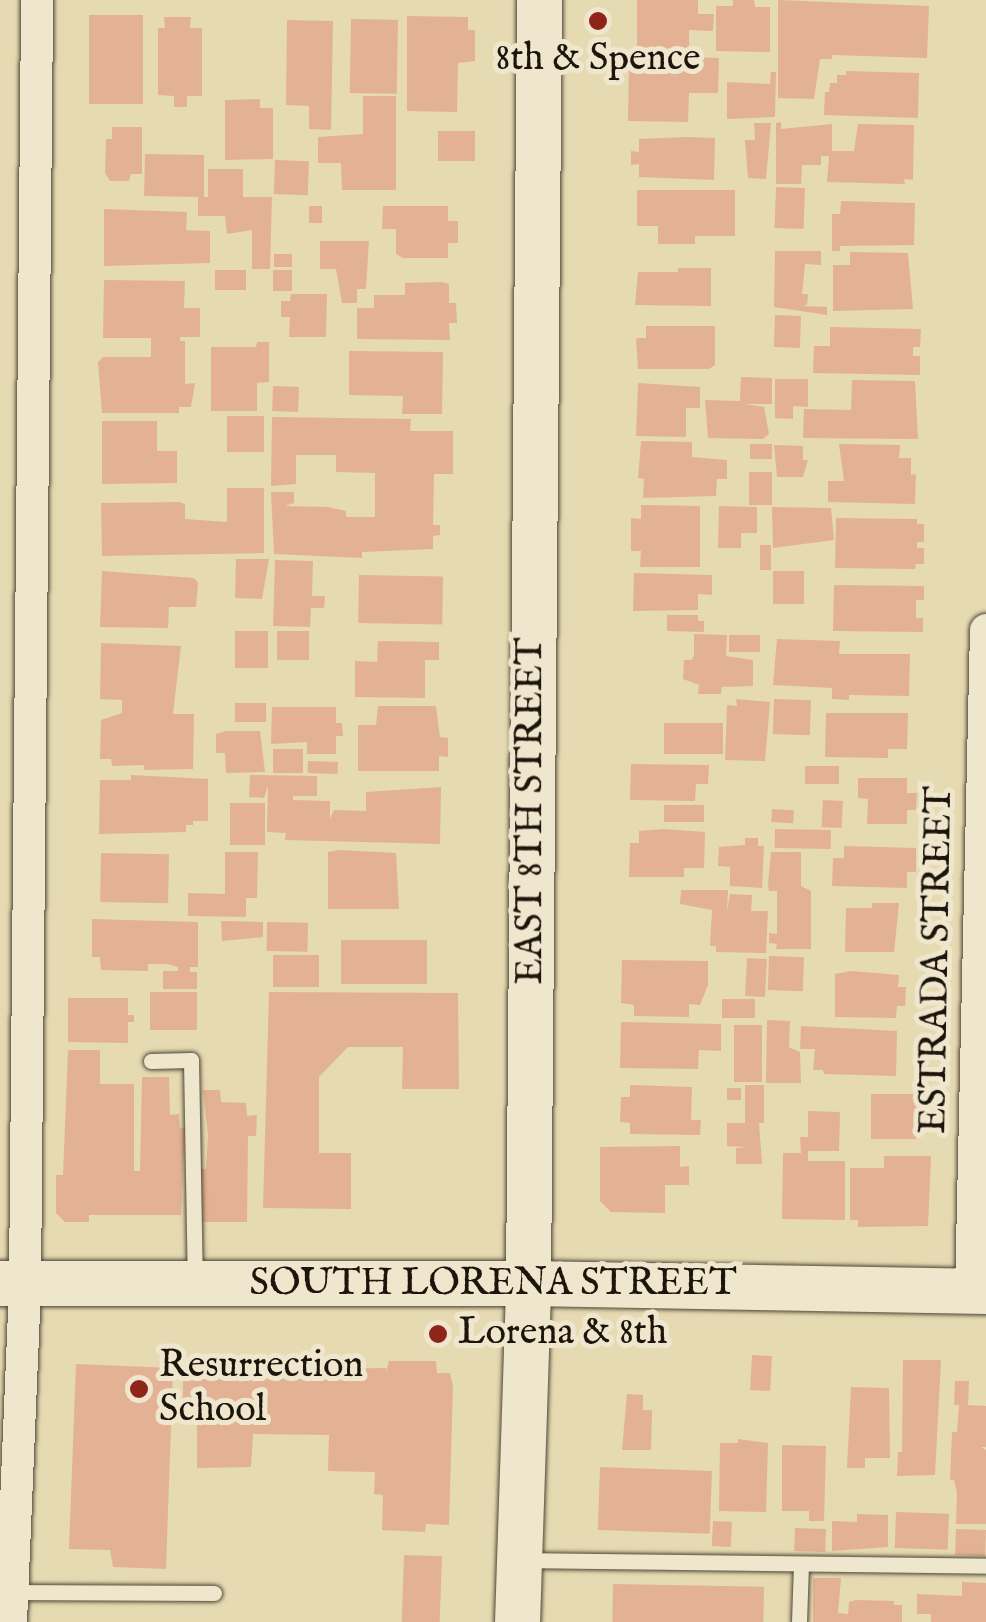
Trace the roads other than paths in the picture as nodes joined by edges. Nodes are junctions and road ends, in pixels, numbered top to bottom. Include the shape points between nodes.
1 (37, 0) edge
2 (538, 0) edge
3 (986, 630) edge
4 (151, 1061) dead end
5 (12, 1283) edge
6 (194, 1283) junction
7 (528, 1284) junction
8 (978, 1291) edge
9 (520, 1560) junction
10 (801, 1564) junction
11 (986, 1566) edge
12 (214, 1593) dead end
13 (12, 1607) edge
14 (517, 1622) edge
15 (799, 1622) edge

1 - 5 street
2 - 7 main road, EAST 8TH STREET
3 - 8 street, ESTRADA STREET
4 - 6 lane via 191,1060
5 - 6 main road, SOUTH LORENA STREET
5 - 13 street
6 - 7 main road, SOUTH LORENA STREET
7 - 8 main road, SOUTH LORENA STREET
7 - 9 main road, EAST 8TH STREET
9 - 10 lane
9 - 14 main road, EAST 8TH STREET
10 - 11 lane
10 - 15 lane
12 - 13 lane

